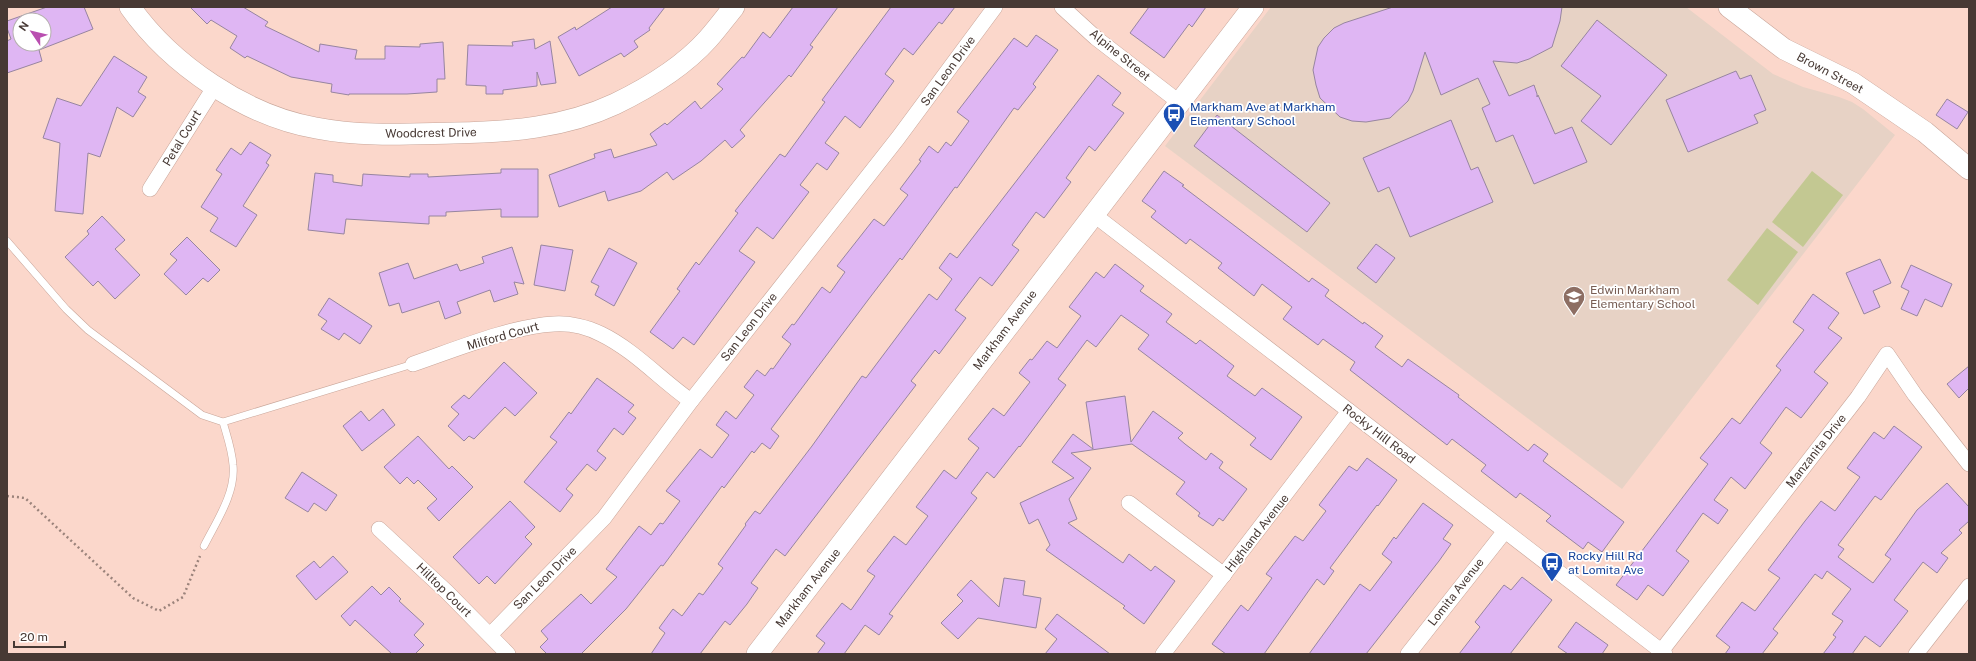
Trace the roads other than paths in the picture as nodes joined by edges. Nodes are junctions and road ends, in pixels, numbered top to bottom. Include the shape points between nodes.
1 (130, 7) edge
2 (734, 7) edge
3 (995, 7) edge
4 (1062, 7) edge
5 (1253, 7) edge
6 (1729, 7) edge
7 (215, 86) junction
8 (1179, 102) junction
9 (1969, 170) edge
10 (150, 189) dead end
11 (1093, 214) junction
12 (7, 241) edge
13 (413, 364) joint
14 (692, 401) junction
15 (1349, 411) junction
16 (223, 422) junction
17 (1969, 464) edge
18 (1129, 503) dead end
19 (379, 529) dead end
20 (1504, 531) junction
21 (204, 546) road end
22 (1224, 575) junction
23 (1966, 594) edge
24 (490, 635) junction
25 (1662, 653) edge
26 (508, 654) edge
27 (757, 654) edge
28 (1163, 654) edge
29 (1408, 654) edge
30 (1916, 654) edge

1 - 7 street, Woodcrest Drive via 171,53
2 - 7 street, Woodcrest Drive via 707,40 682,63 648,87 588,115 516,131 353,134 315,128 279,118 245,104
3 - 14 street, San Leon Drive via 898,138
4 - 8 street, Alpine Street via 1096,38
5 - 8 street, Markham Avenue
6 - 9 street, Brown Street via 1784,50 1853,83 1924,132
7 - 10 street, Petal Court
8 - 11 street, Markham Avenue
11 - 15 street, Rocky Hill Road
11 - 27 street, Markham Avenue
12 - 16 lane via 66,309 88,330 202,414
13 - 14 street, Milford Court via 533,326 578,326 601,334 623,348
13 - 16 lane
14 - 24 street, San Leon Drive via 604,518
15 - 20 street, Rocky Hill Road
15 - 22 street, Highland Avenue
16 - 21 lane via 232,454 232,484
17 - 25 street, Manzanita Drive via 1915,395 1887,354 1858,397
18 - 22 street
19 - 24 street, Hilltop Court
20 - 25 street, Rocky Hill Road
20 - 29 street, Lomita Avenue
22 - 28 street, Highland Avenue
23 - 30 street
24 - 26 street, Hilltop Court

